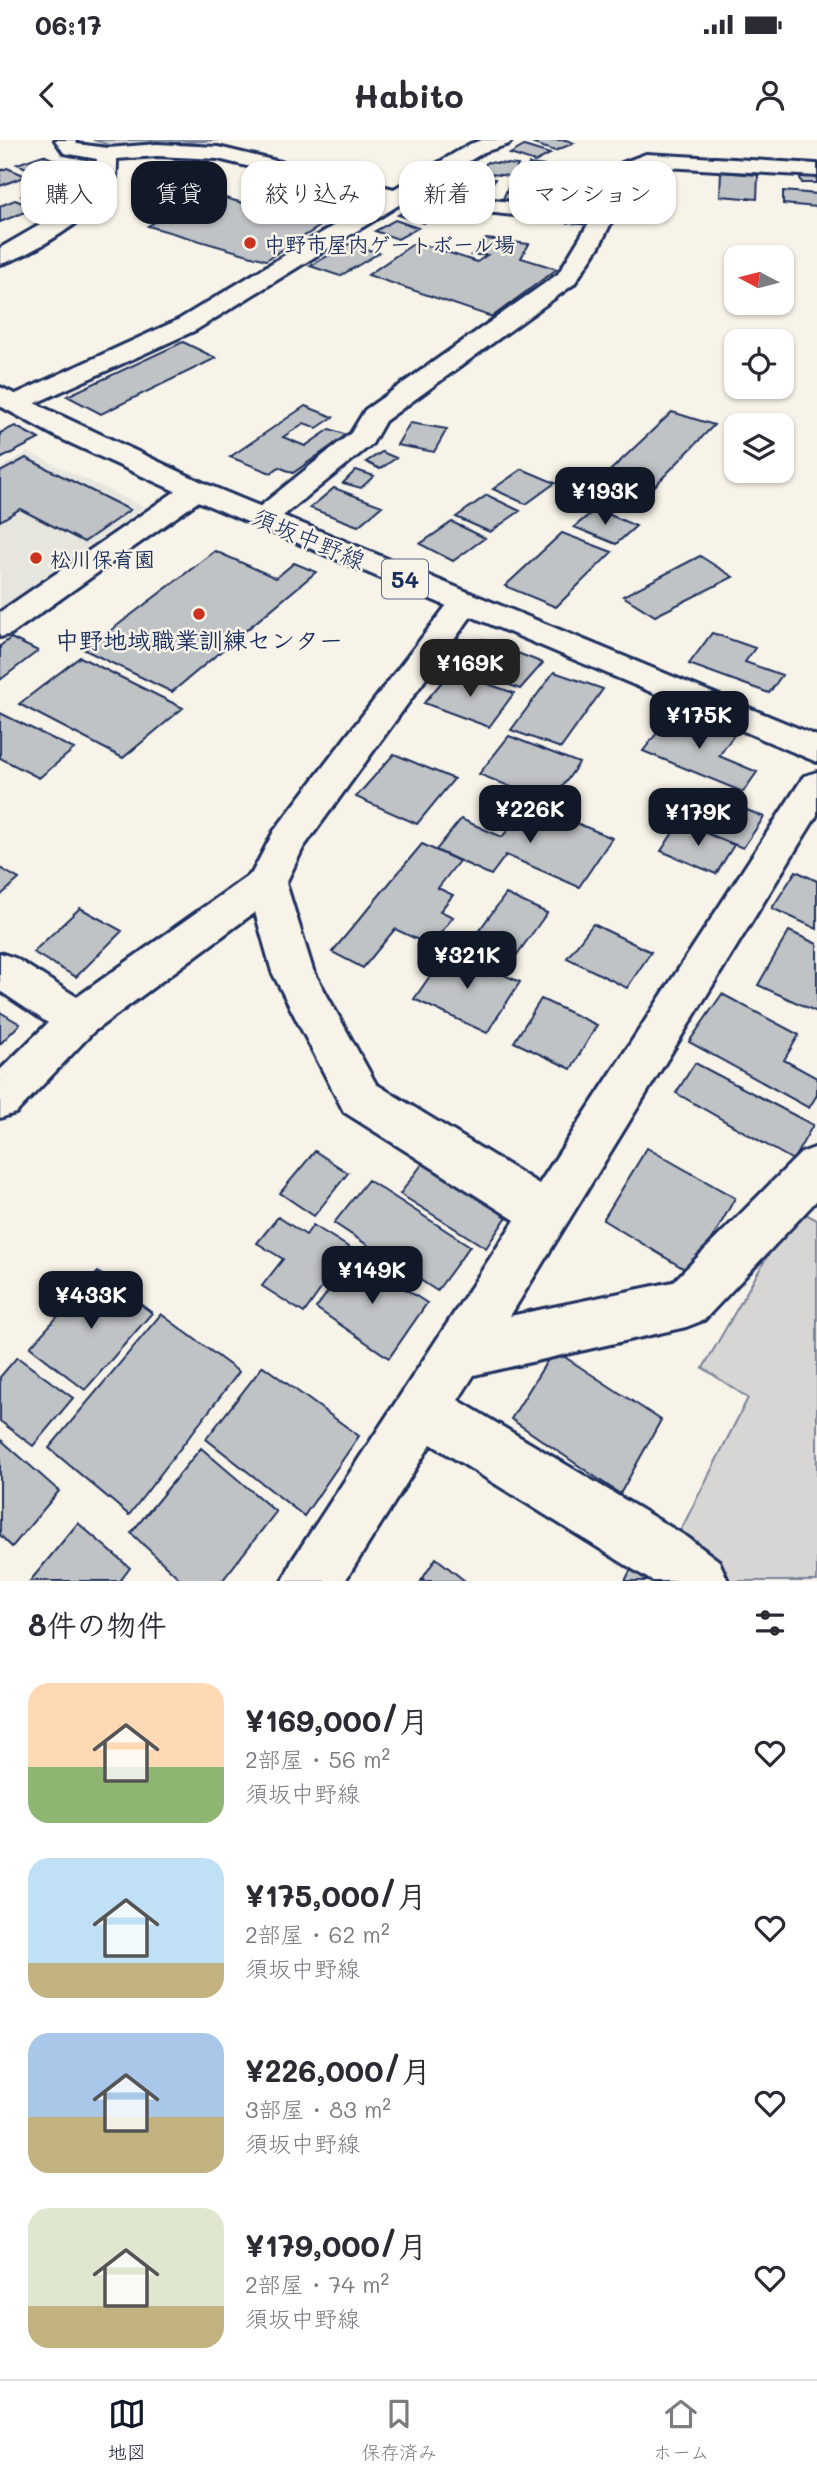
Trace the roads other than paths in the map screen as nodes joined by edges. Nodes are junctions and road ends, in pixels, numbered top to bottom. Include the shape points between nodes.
1 (65, 140) edge
2 (502, 140) edge
3 (115, 146) edge
4 (644, 161) edge
5 (663, 161) edge
6 (676, 162) edge
7 (817, 170) edge
8 (396, 197) junction
9 (509, 209) edge
10 (598, 224) edge
11 (0, 257) edge
12 (8, 399) edge
13 (196, 490) junction
14 (263, 519) junction
15 (464, 604) junction
16 (0, 627) edge
17 (817, 750) edge
18 (817, 785) edge
19 (266, 883) junction
20 (0, 970) edge
21 (78, 1020) junction
22 (0, 1099) edge
23 (817, 1168) edge
24 (545, 1213) junction
25 (461, 1352) junction
26 (423, 1409) junction
27 (312, 1581) edge
28 (699, 1581) edge

1 - 3 street via 71,149
2 - 8 street via 477,148
3 - 8 street via 218,153
3 - 11 street via 103,187 89,201 59,225
4 - 5 street
6 - 7 street
8 - 9 street
8 - 12 street via 187,325
10 - 14 street via 566,279 374,416 362,438
12 - 13 street, 須坂中野線 / 54
13 - 14 street, 須坂中野線 / 54
13 - 16 street
14 - 15 street, 須坂中野線 / 54
15 - 17 street, 須坂中野線 / 54
15 - 19 street via 287,841
18 - 24 street
19 - 21 street
19 - 24 street via 293,972 360,1098
20 - 21 street
21 - 22 street
23 - 25 street via 687,1303
24 - 25 street
25 - 26 street
26 - 27 street
26 - 28 street via 656,1550

